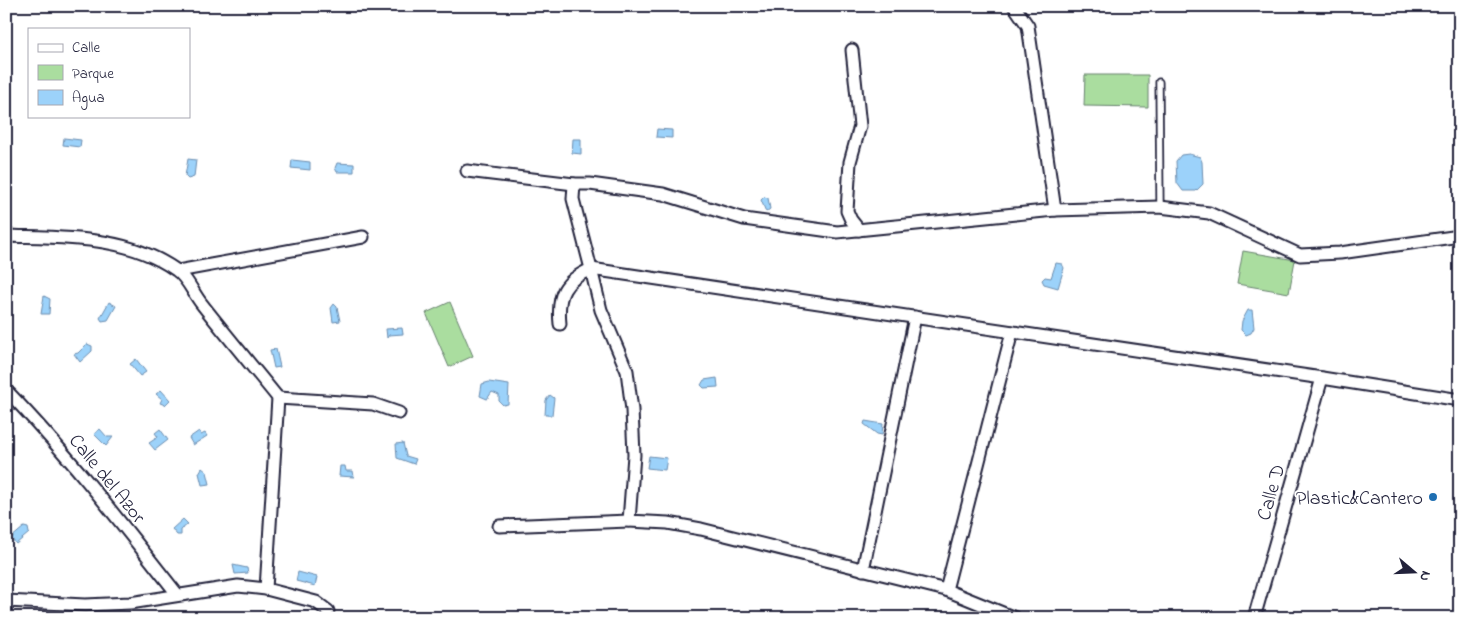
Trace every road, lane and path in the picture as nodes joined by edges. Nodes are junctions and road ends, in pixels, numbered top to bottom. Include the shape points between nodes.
1 (1014, 6) edge
2 (852, 50) dead end
3 (1159, 82) dead end
4 (467, 171) dead end
5 (574, 184) junction
6 (1160, 207) junction
7 (1055, 210) junction
8 (859, 230) junction
9 (6, 236) edge
10 (1460, 236) edge
11 (363, 237) dead end
12 (591, 269) junction
13 (178, 271) junction
14 (915, 317) junction
15 (560, 324) dead end
16 (1012, 332) junction
17 (1322, 378) junction
18 (6, 390) edge
19 (278, 398) junction
20 (1460, 400) edge
21 (399, 413) dead end
22 (629, 521) junction
23 (499, 526) dead end
24 (863, 570) junction
25 (266, 589) junction
26 (946, 590) junction
27 (177, 594) junction
28 (6, 601) edge
29 (328, 611) dead end
30 (1014, 618) edge
31 (1254, 618) edge

1 - 7 street via 1028,26
2 - 8 street via 860,126 850,162 847,211
3 - 6 lane
4 - 5 street
5 - 8 street via 663,194 777,225 838,232
5 - 12 street via 573,199
6 - 7 street
6 - 10 street via 1209,213 1300,256
7 - 8 street
9 - 13 street via 86,239 116,244 156,258
11 - 13 street
12 - 14 street
12 - 15 street via 575,276 561,292
12 - 22 street via 600,310 627,371 634,455
13 - 19 street
14 - 16 street
14 - 24 street
16 - 17 street
16 - 26 street
17 - 20 street
17 - 31 street, Calle D
18 - 27 street, Calle del Azor via 77,468
19 - 21 street via 373,404
19 - 25 street
22 - 23 street
22 - 24 street via 668,522
24 - 26 street
25 - 27 street via 238,586
25 - 29 street via 316,602
26 - 30 street
27 - 28 street via 130,603 85,605

